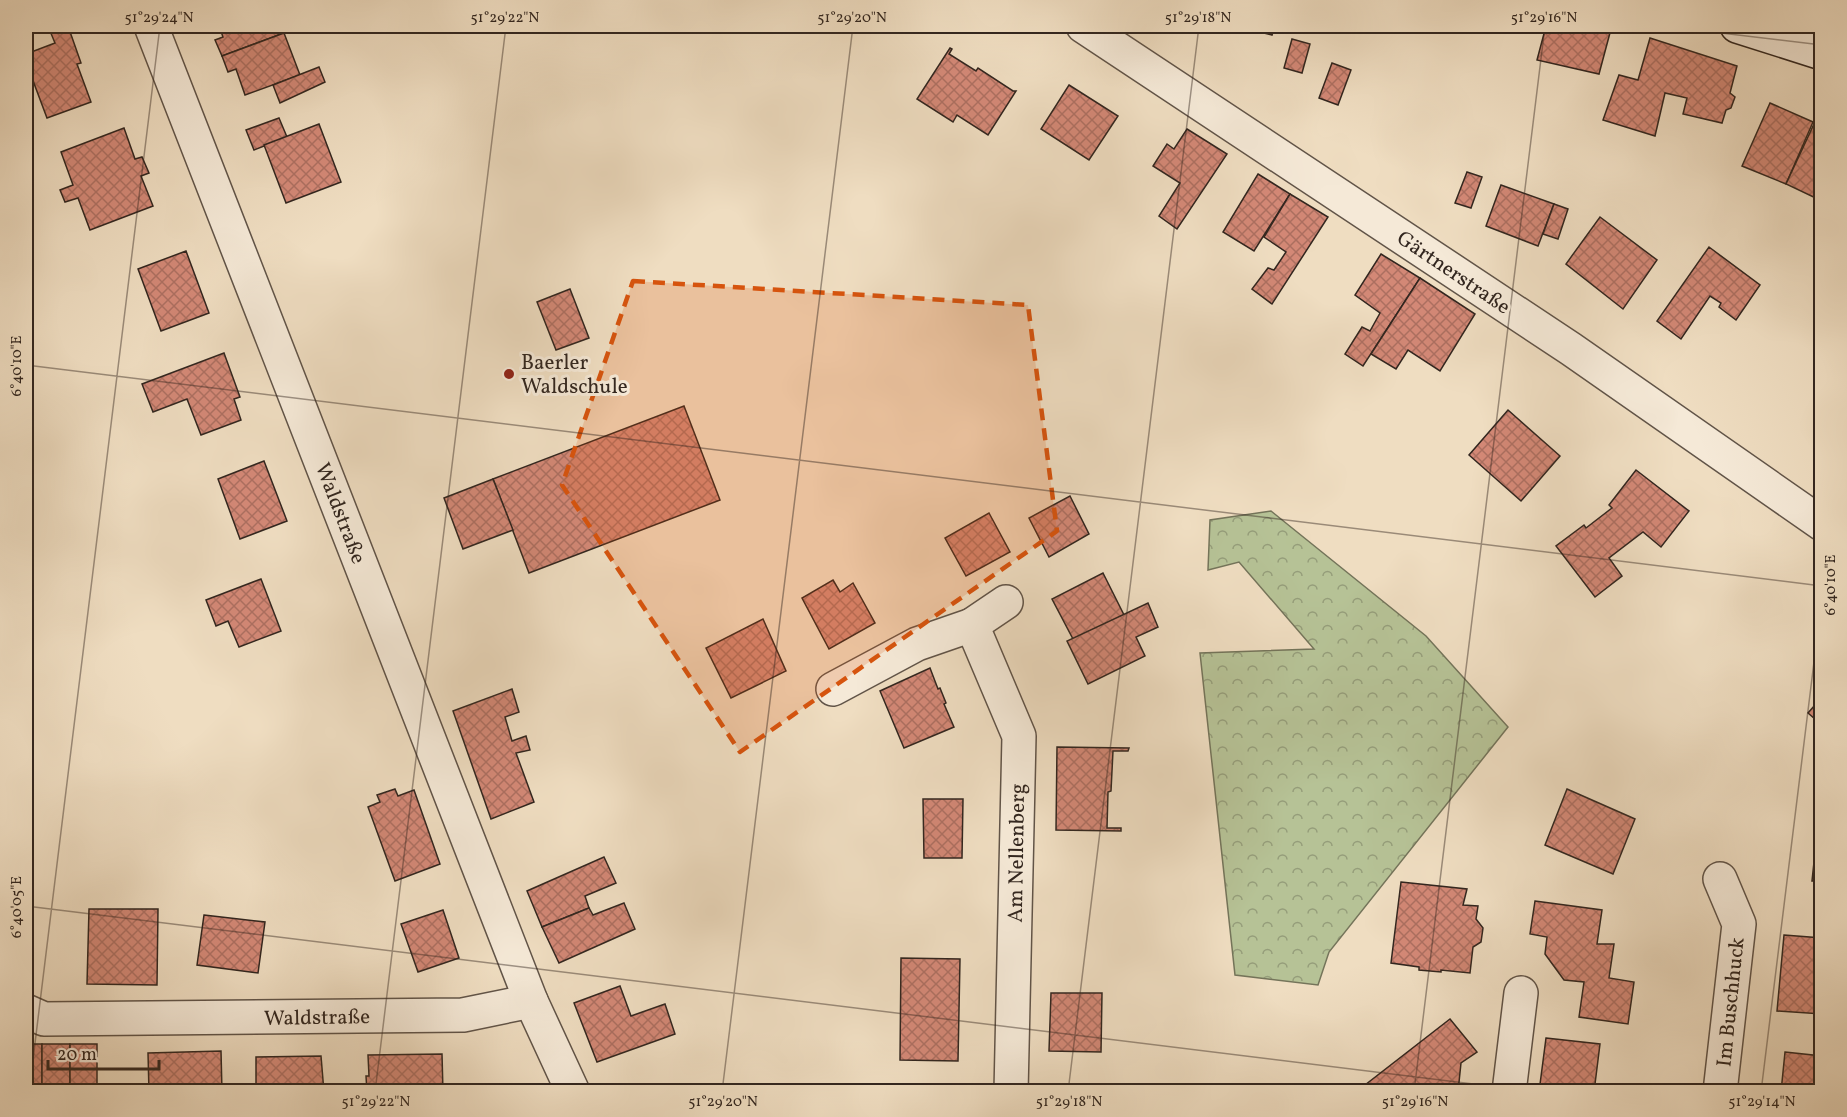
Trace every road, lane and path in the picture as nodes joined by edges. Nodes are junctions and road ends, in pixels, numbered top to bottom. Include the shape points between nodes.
1 (151, 26) edge
2 (1083, 26) edge
3 (1737, 26) edge
4 (1821, 53) edge
5 (1821, 524) edge
6 (1006, 602) dead end
7 (972, 625) junction
8 (833, 689) dead end
9 (1720, 879) dead end
10 (1521, 993) dead end
11 (531, 1001) junction
12 (26, 1011) edge
13 (573, 1092) edge
14 (1011, 1092) edge
15 (1509, 1092) edge
16 (1720, 1092) edge

1 - 11 street, Waldstraße
2 - 5 street, Gärtnerstraße via 1571,349
3 - 4 street
6 - 7 street
7 - 8 street via 917,644
7 - 14 street, Am Nellenberg via 1019,736
9 - 16 street, Im Buschhuck via 1739,924
10 - 15 street
11 - 12 street, Waldstraße via 463,1015 44,1019
11 - 13 street, Waldstraße

